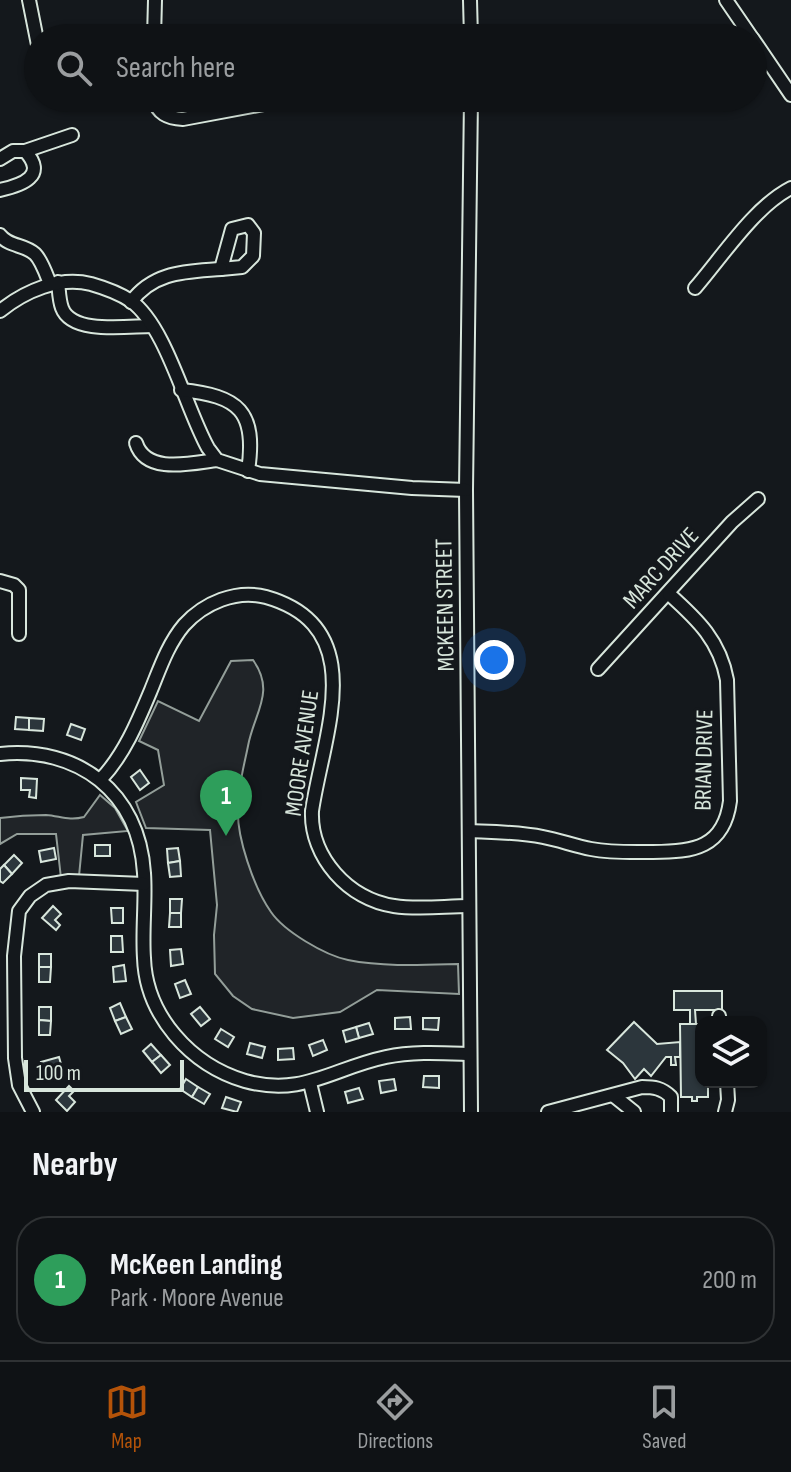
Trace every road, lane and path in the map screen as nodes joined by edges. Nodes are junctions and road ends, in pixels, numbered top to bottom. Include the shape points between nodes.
1 (29, 0) edge
2 (155, 0) edge
3 (470, 0) edge
4 (726, 0) edge
5 (34, 24) edge
6 (154, 24) edge
7 (471, 24) edge
8 (742, 24) edge
9 (767, 61) edge
10 (791, 95) edge
11 (161, 112) edge
12 (221, 112) edge
13 (471, 112) edge
14 (72, 135) dead end
15 (25, 151) junction
16 (0, 159) edge
17 (791, 188) edge
18 (0, 190) edge
19 (0, 235) edge
20 (221, 269) dead end
21 (54, 283) junction
22 (695, 288) dead end
23 (131, 302) junction
24 (0, 311) edge
25 (152, 326) junction
26 (181, 390) junction
27 (136, 443) dead end
28 (217, 460) junction
29 (248, 471) junction
30 (466, 490) junction
31 (758, 499) dead end
32 (0, 581) edge
33 (669, 594) junction
34 (19, 634) dead end
35 (598, 669) dead end
36 (0, 754) edge
37 (101, 779) junction
38 (469, 831) junction
39 (144, 884) junction
40 (469, 906) junction
41 (470, 1054) junction
42 (310, 1083) junction
43 (727, 1088) edge
44 (614, 1096) junction
45 (572, 1109) edge
46 (33, 1112) edge
47 (317, 1112) edge
48 (471, 1112) edge
49 (548, 1112) edge
50 (634, 1112) edge
51 (671, 1112) edge
52 (725, 1112) edge

1 - 5 street
2 - 6 street
3 - 7 street
4 - 8 street
9 - 10 street
11 - 12 street via 183,119
13 - 30 street, MCKEEN STREET
14 - 15 street
15 - 16 street
15 - 18 street via 32,159 32,176 27,183
17 - 22 street via 777,195
19 - 21 street via 37,256
20 - 23 street via 159,277
21 - 23 street via 98,286
21 - 24 street
21 - 25 street via 62,308 76,324
23 - 25 street
25 - 26 street
26 - 28 street
26 - 29 street via 216,395 239,406 249,425
27 - 28 street via 154,462
28 - 29 street
29 - 30 street
30 - 38 street, MCKEEN STREET
31 - 33 street, MARC DRIVE
32 - 34 street via 19,590
33 - 35 street, MARC DRIVE
33 - 38 street, BRIAN DRIVE via 705,628 724,662 730,801 717,834 690,850 616,852 542,836
36 - 37 street via 38,753 63,759
37 - 39 street via 135,828
37 - 40 street, MOORE AVENUE via 125,745 183,626 230,596 271,599 295,609 313,625 332,663 334,692 312,811 312,830 322,856 371,901 407,907
38 - 40 street, MCKEEN STREET
39 - 42 street via 145,968 157,1006 180,1042 208,1065 244,1080 283,1086
39 - 46 street via 46,885 19,911 15,1058 19,1085
40 - 41 street, MCKEEN STREET
41 - 42 street via 389,1056
41 - 48 street, MCKEEN STREET
42 - 47 street
43 - 52 street
44 - 45 street
44 - 50 street
44 - 51 street via 656,1087 671,1097
45 - 49 street

